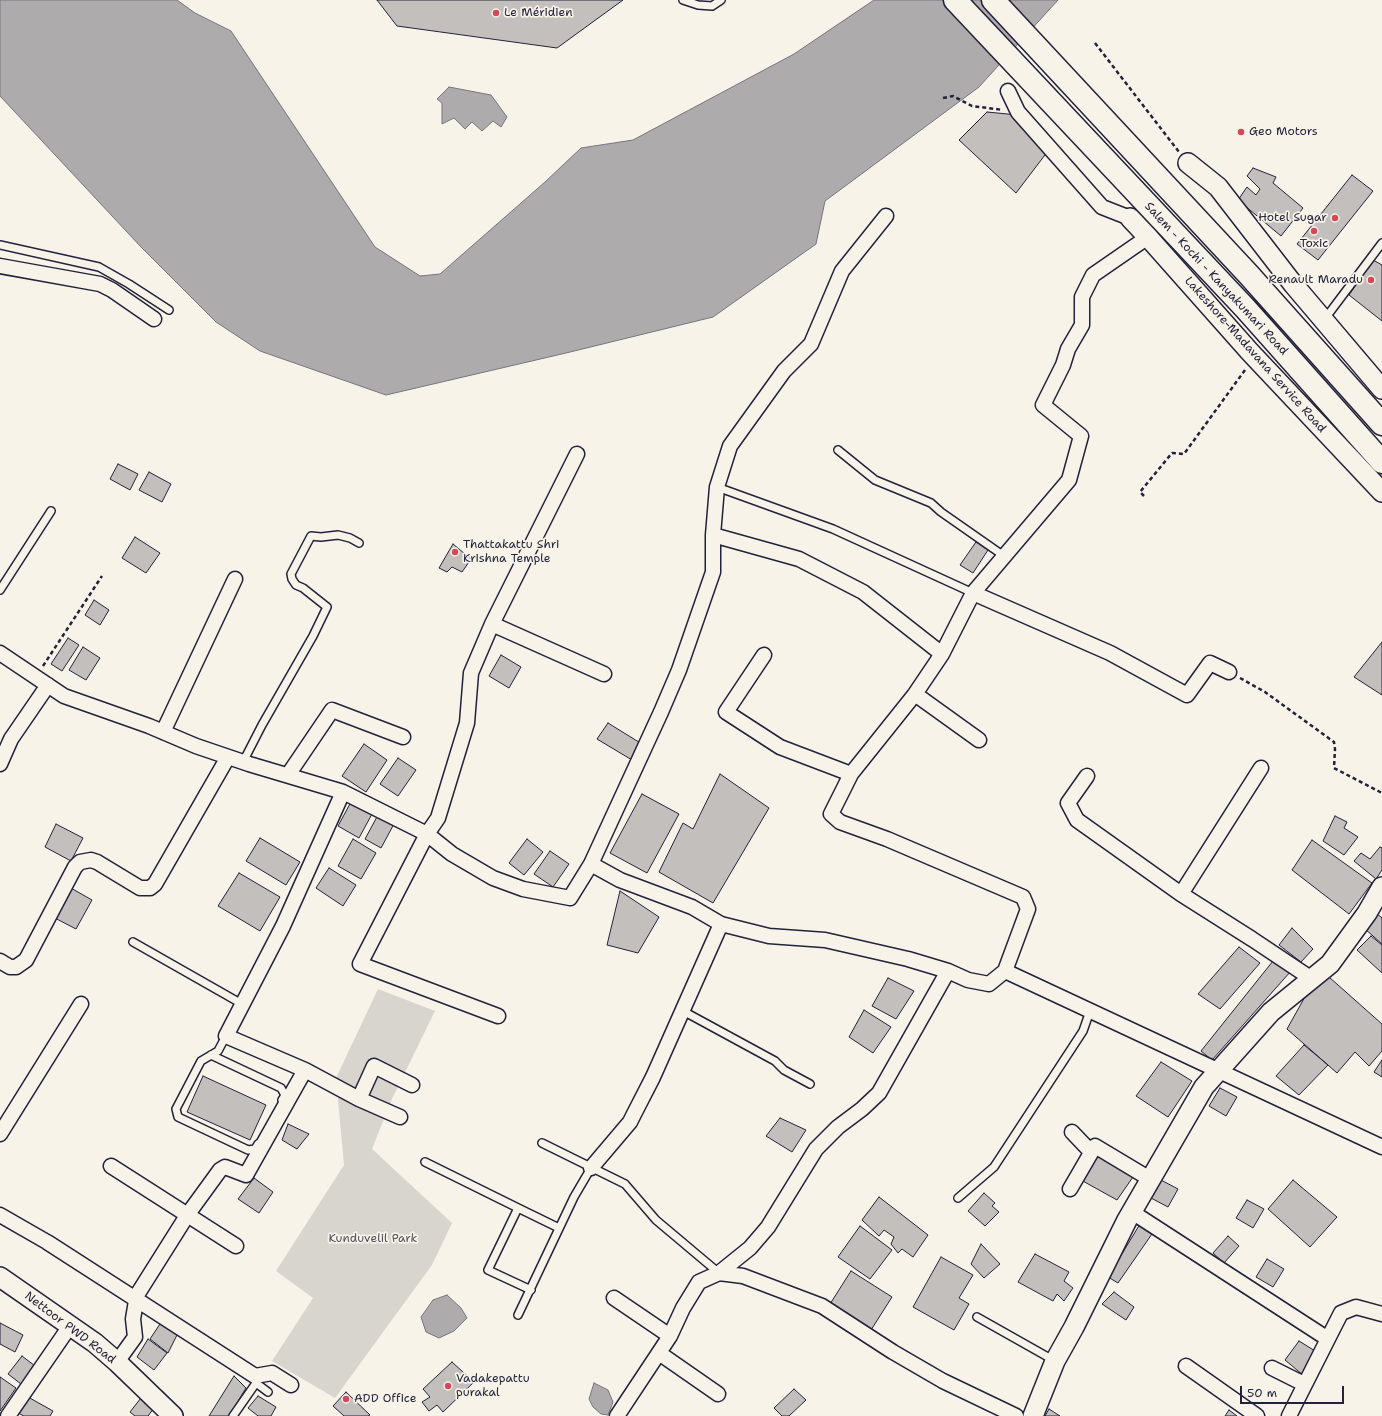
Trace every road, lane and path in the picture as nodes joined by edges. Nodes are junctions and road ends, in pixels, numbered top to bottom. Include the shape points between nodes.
1 (683, 0) edge
2 (721, 0) edge
3 (955, 0) edge
4 (993, 0) edge
5 (1095, 42) dead end
6 (1008, 92) dead end
7 (943, 98) dead end
8 (1018, 112) junction
9 (1188, 163) joint
10 (886, 216) dead end
11 (1130, 218) joint
12 (1148, 237) junction
13 (1382, 243) edge
14 (0, 245) edge
15 (0, 266) edge
16 (169, 310) dead end
17 (154, 319) dead end
18 (1324, 320) junction
19 (1255, 357) junction
20 (1382, 389) edge
21 (1382, 424) edge
22 (838, 450) dead end
23 (577, 454) dead end
24 (1382, 462) edge
25 (717, 486) junction
26 (1382, 492) edge
27 (1144, 496) dead end
28 (51, 511) dead end
29 (713, 536) junction
30 (359, 543) dead end
31 (1004, 556) junction
32 (102, 576) dead end
33 (235, 579) dead end
34 (0, 590) edge
35 (973, 593) junction
36 (492, 624) junction
37 (0, 653) edge
38 (942, 654) junction
39 (764, 655) dead end
40 (1229, 672) joint
41 (604, 674) dead end
42 (36, 676) junction
43 (48, 685) junction
44 (915, 694) junction
45 (163, 732) junction
46 (403, 737) dead end
47 (979, 740) dead end
48 (228, 757) junction
49 (242, 762) junction
50 (0, 764) edge
51 (1261, 768) dead end
52 (851, 774) junction
53 (288, 776) junction
54 (1087, 776) dead end
55 (343, 792) junction
56 (1382, 793) edge
57 (427, 834) junction
58 (591, 864) junction
59 (1382, 887) edge
60 (1182, 894) junction
61 (721, 924) junction
62 (133, 942) dead end
63 (0, 961) edge
64 (948, 971) junction
65 (1005, 971) junction
66 (1312, 979) junction
67 (81, 1004) dead end
68 (242, 1004) junction
69 (682, 1011) junction
70 (1090, 1011) junction
71 (498, 1016) dead end
72 (226, 1036) junction
73 (211, 1055) junction
74 (305, 1070) junction
75 (1219, 1071) junction
76 (810, 1084) dead end
77 (412, 1085) dead end
78 (359, 1100) junction
79 (400, 1117) dead end
80 (1072, 1132) dead end
81 (0, 1134) edge
82 (542, 1143) dead end
83 (1382, 1147) edge
84 (1091, 1152) junction
85 (425, 1162) dead end
86 (111, 1166) dead end
87 (591, 1168) junction
88 (1150, 1180) junction
89 (1070, 1188) dead end
90 (958, 1198) dead end
91 (518, 1208) junction
92 (1132, 1212) junction
93 (188, 1214) junction
94 (0, 1215) edge
95 (560, 1228) junction
96 (236, 1246) dead end
97 (719, 1273) junction
98 (0, 1277) edge
99 (531, 1290) junction
100 (614, 1298) dead end
101 (136, 1299) junction
102 (518, 1314) dead end
103 (1382, 1314) edge
104 (977, 1316) dead end
105 (70, 1326) junction
106 (670, 1336) junction
107 (1328, 1339) junction
108 (658, 1353) junction
109 (1055, 1361) junction
110 (117, 1362) junction
111 (1186, 1366) dead end
112 (1272, 1368) dead end
113 (1304, 1384) junction
114 (291, 1385) dead end
115 (268, 1392) dead end
116 (718, 1394) dead end
117 (8, 1416) edge
118 (173, 1416) edge
119 (233, 1416) edge
120 (617, 1416) edge
121 (1016, 1416) edge
122 (1033, 1416) edge
123 (1257, 1416) edge
124 (1289, 1416) edge

1 - 2 lane via 698,6 712,6
3 - 24 highway, Salem - Kochi - Kanyakumari Road via 1245,308
4 - 21 highway, Salem - Kochi - Kanyakumari Road via 1249,275
5 - 9 path
6 - 8 street
7 - 8 path via 954,96 972,106
8 - 11 street via 1102,207
9 - 18 street via 1218,187
10 - 25 street via 842,271 811,344 784,371 730,446
11 - 12 street, Lakeshore-Madavana Service Road
12 - 19 street, Lakeshore-Madavana Service Road
12 - 31 street via 1093,275 1082,297 1082,325 1068,349 1043,405 1080,436 1069,480
13 - 18 lane
14 - 16 lane via 99,267
15 - 17 street via 100,284
18 - 20 street
19 - 26 street, Lakeshore-Madavana Service Road
19 - 27 path via 1184,454 1172,453 1140,492
22 - 31 lane via 876,480 931,503
23 - 36 street
25 - 29 street
25 - 35 lane via 833,529
28 - 34 lane
29 - 38 street via 799,559 863,592
29 - 58 street via 713,572 679,670
30 - 49 lane via 338,534 312,536 291,574 296,585 327,607
31 - 35 street
32 - 42 path
33 - 45 street
35 - 38 street
35 - 40 street via 1110,653 1187,695 1210,663
36 - 41 street
36 - 57 street via 471,672 467,723 438,818
37 - 42 street
38 - 44 street
39 - 52 street via 726,712 780,747
40 - 56 path via 1265,692 1334,742 1334,768
42 - 43 street
43 - 45 street via 64,696
43 - 50 street via 11,739
44 - 47 street
44 - 52 street
45 - 48 street
46 - 53 street via 332,710
48 - 49 street
48 - 63 street via 155,884 150,888 140,888 97,862 80,862 26,960 16,967 10,967
49 - 53 street
51 - 60 street
52 - 65 street via 831,814 840,822 887,839 1023,897 1028,909
53 - 55 street
54 - 60 street via 1068,803 1077,820
55 - 57 street
55 - 68 street via 283,926
57 - 58 street via 452,854 493,878 523,889 570,898
57 - 71 street via 360,964
58 - 61 street via 620,880 692,908
59 - 66 street via 1367,913 1330,964
60 - 66 street
61 - 64 street via 769,936 825,940
61 - 69 street
62 - 68 lane
64 - 65 street via 968,980 989,984
64 - 97 street via 879,1093 838,1126 816,1148 768,1227 750,1248
65 - 70 street
66 - 75 street via 1271,1012
67 - 81 street
68 - 72 street
69 - 76 lane via 775,1060 784,1070
69 - 87 street via 630,1122
70 - 75 street
70 - 90 lane via 1083,1031 994,1167
72 - 73 lane via 218,1051
72 - 74 street
73 - 73 lane via 281,1088 285,1095 255,1149 248,1150 178,1117 176,1109 201,1060
74 - 78 street
74 - 93 street via 246,1175 225,1167 220,1170
75 - 83 street
75 - 88 street via 1204,1087
77 - 78 street via 374,1066
78 - 79 street
80 - 84 street
82 - 87 lane
84 - 88 street via 1095,1146
84 - 89 street
85 - 91 lane
86 - 93 street
87 - 95 lane
87 - 97 lane via 625,1184 656,1220
88 - 92 street
91 - 95 lane
91 - 99 lane via 488,1270
92 - 107 street
92 - 109 street
93 - 96 street
93 - 101 street
94 - 101 street
95 - 99 lane
97 - 106 street via 699,1282 682,1308
97 - 121 street via 743,1276 822,1306 943,1381
98 - 105 street, Nettoor PWD Road
99 - 102 lane
100 - 106 street
101 - 110 street via 133,1319 135,1337
101 - 114 street via 255,1376 272,1372
103 - 107 street via 1356,1307 1341,1313
104 - 109 lane
105 - 110 street, Nettoor PWD Road
105 - 117 street
106 - 108 street
107 - 113 street
108 - 116 street
108 - 120 street
109 - 122 street
110 - 118 street, Nettoor PWD Road
111 - 123 street
112 - 113 street
113 - 124 street
115 - 119 lane via 256,1382

